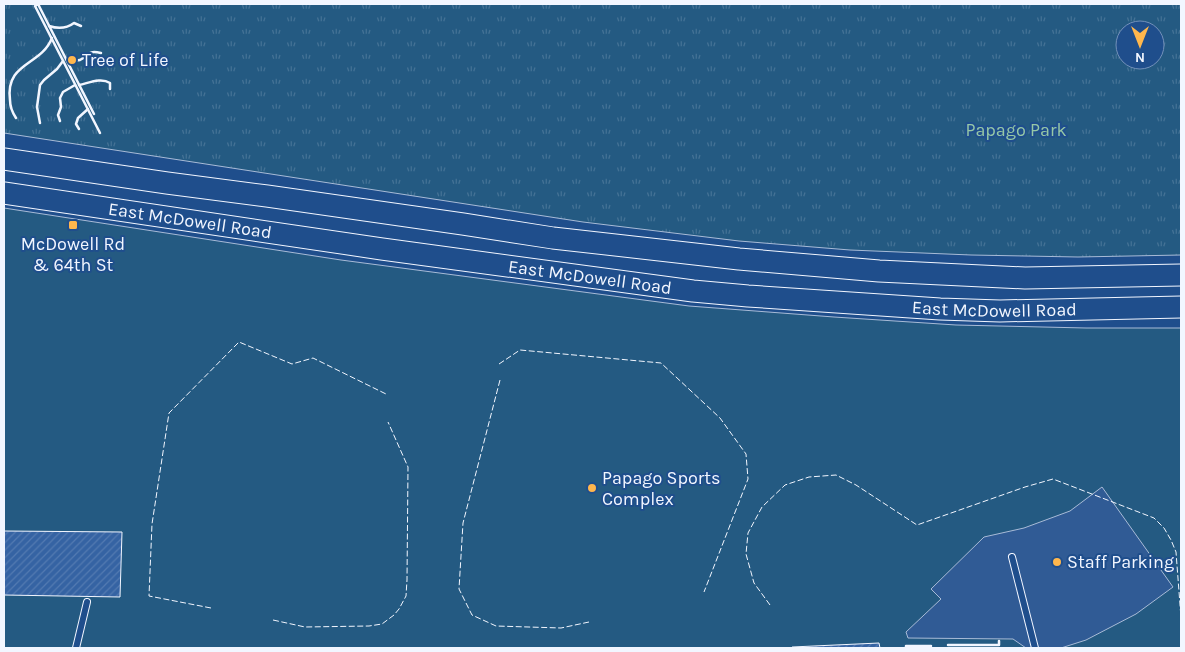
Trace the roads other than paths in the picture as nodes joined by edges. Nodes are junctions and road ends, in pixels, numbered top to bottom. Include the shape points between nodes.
1 (4, 158) edge
2 (4, 194) edge
3 (1181, 275) edge
4 (1181, 307) edge
5 (1012, 557) dead end
6 (87, 602) dead end
7 (76, 648) edge
8 (1035, 648) edge

1 - 3 main road, East McDowell Road via 552,238 739,259 879,271 1025,278
2 - 4 main road, East McDowell Road via 693,291 1000,311
5 - 8 lane
6 - 7 lane

